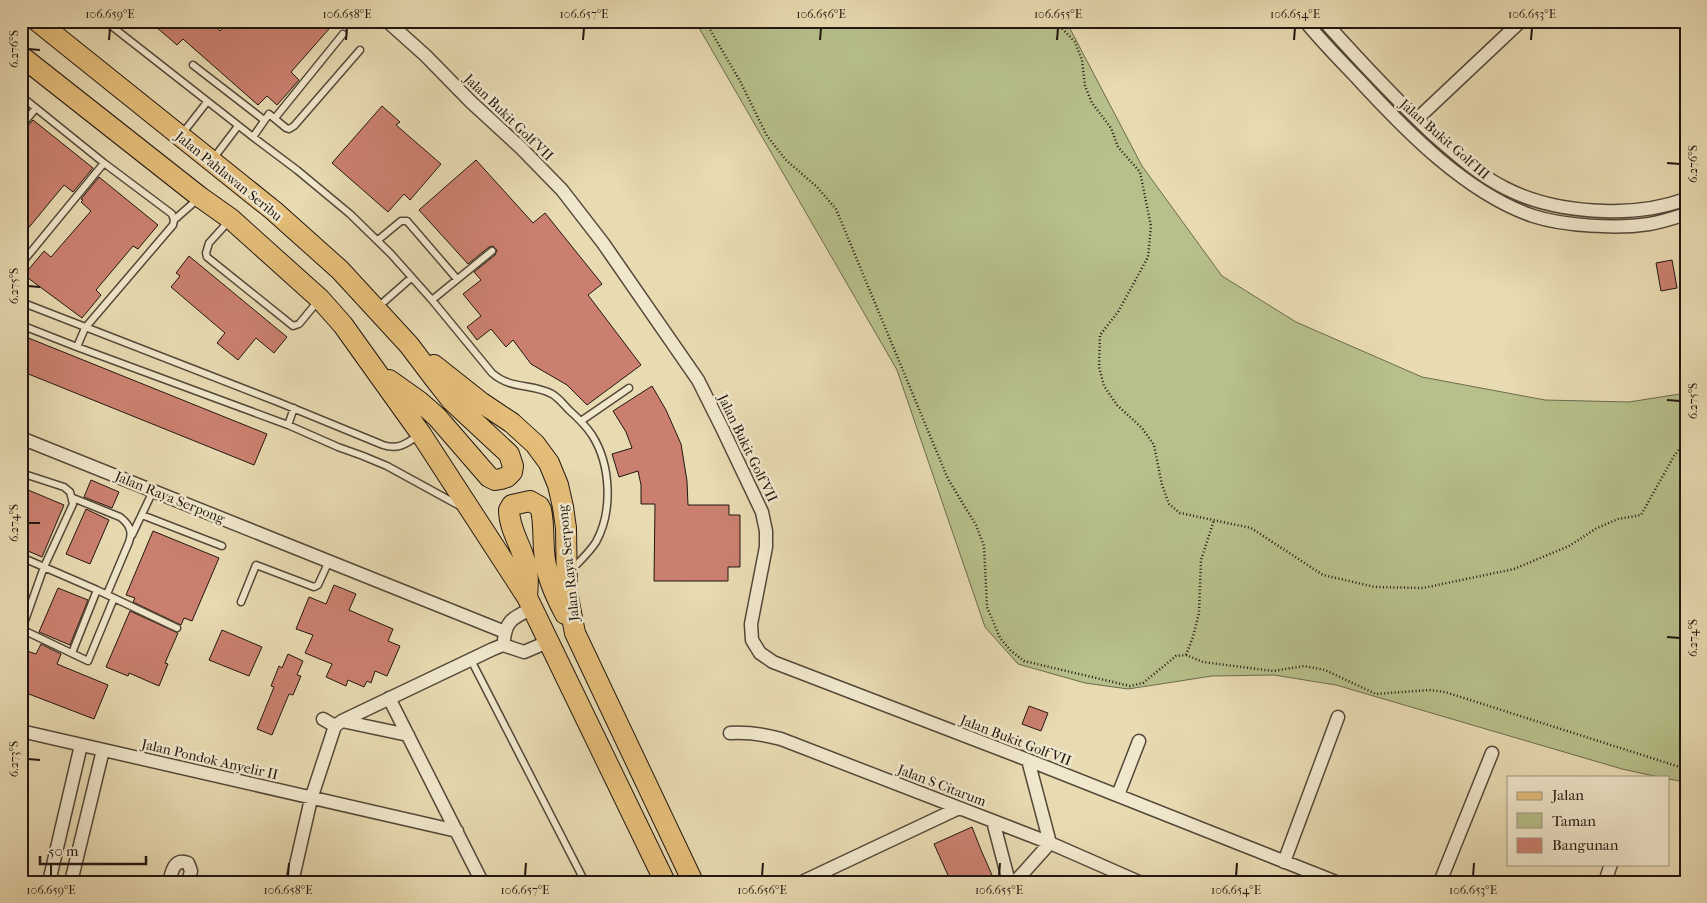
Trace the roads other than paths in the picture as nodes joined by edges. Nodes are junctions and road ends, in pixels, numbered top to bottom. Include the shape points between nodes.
1 (36, 21) edge
2 (105, 21) edge
3 (387, 21) edge
4 (1305, 21) edge
5 (1324, 21) edge
6 (1520, 21) edge
7 (343, 34) dead end
8 (360, 50) dead end
9 (21, 56) edge
10 (193, 65) dead end
11 (21, 96) edge
12 (207, 102) junction
13 (36, 108) junction
14 (275, 118) junction
15 (1417, 119) junction
16 (264, 120) junction
17 (21, 126) edge
18 (238, 126) junction
19 (180, 136) junction
20 (252, 137) junction
21 (212, 161) junction
22 (104, 163) junction
23 (200, 197) junction
24 (1686, 199) edge
25 (1686, 214) edge
26 (231, 219) junction
27 (174, 220) junction
28 (378, 240) junction
29 (492, 251) dead end
30 (21, 264) edge
31 (412, 278) junction
32 (457, 279) junction
33 (320, 299) junction
34 (432, 300) junction
35 (21, 302) edge
36 (377, 308) junction
37 (21, 325) edge
38 (85, 328) junction
39 (409, 345) junction
40 (77, 347) junction
41 (375, 369) junction
42 (629, 388) dead end
43 (294, 408) junction
44 (581, 420) junction
45 (288, 425) junction
46 (421, 434) junction
47 (21, 438) edge
48 (21, 473) edge
49 (153, 491) junction
50 (72, 498) junction
51 (142, 515) junction
52 (474, 515) junction
53 (132, 535) junction
54 (222, 546) dead end
55 (21, 557) edge
56 (329, 560) junction
57 (44, 567) junction
58 (566, 575) junction
59 (97, 590) junction
60 (106, 594) junction
61 (114, 598) junction
62 (241, 602) dead end
63 (530, 603) junction
64 (177, 628) dead end
65 (21, 629) edge
66 (575, 633) junction
67 (550, 641) junction
68 (507, 642) junction
69 (72, 653) junction
70 (471, 660) junction
71 (389, 698) junction
72 (1338, 717) dead end
73 (323, 719) dead end
74 (339, 723) junction
75 (21, 731) edge
76 (730, 733) dead end
77 (408, 735) junction
78 (1139, 741) dead end
79 (81, 746) junction
80 (103, 750) junction
81 (1492, 753) dead end
82 (1028, 760) junction
83 (1118, 795) junction
84 (311, 799) junction
85 (959, 808) junction
86 (994, 821) junction
87 (457, 831) junction
88 (1050, 843) junction
89 (1284, 862) junction
90 (1610, 866) edge
91 (49, 882) edge
92 (71, 882) edge
93 (169, 882) edge
94 (188, 882) edge
95 (292, 882) edge
96 (482, 882) edge
97 (585, 882) edge
98 (665, 882) edge
99 (693, 882) edge
100 (802, 882) edge
101 (1009, 882) edge
102 (1015, 882) edge
103 (1139, 882) edge
104 (1336, 882) edge
105 (1440, 882) edge
106 (1605, 882) edge

1 - 19 main road, Jalan Pahlawan Seribu
2 - 12 lane
3 - 82 street, Jalan Bukit Golf VII via 562,190 698,380 762,512 766,548 751,624 752,640 760,653 773,662
4 - 25 street, Jalan Bukit Golf III via 1405,128 1487,195 1535,216 1580,224 1633,226
5 - 15 street, Jalan Bukit Golf III
6 - 15 street
7 - 14 lane
8 - 14 lane via 294,126 286,128
9 - 23 main road
10 - 16 lane
11 - 13 lane
12 - 18 lane
12 - 19 lane
13 - 17 lane
13 - 22 lane
14 - 16 lane via 269,114
15 - 24 street, Jalan Bukit Golf III via 1484,175 1505,188 1548,205 1594,211 1639,210
16 - 20 lane
18 - 20 lane
18 - 21 lane
19 - 21 main road, Jalan Pahlawan Seribu
20 - 28 lane via 297,170
21 - 36 main road, Jalan Pahlawan Seribu via 274,211
22 - 27 lane via 172,214
22 - 30 lane
23 - 26 main road
23 - 27 lane
26 - 33 main road
26 - 33 lane via 209,243 207,257 293,326 299,324
27 - 38 lane via 173,226
28 - 31 lane
28 - 32 lane via 401,221 407,221
29 - 32 lane
31 - 34 lane
31 - 36 lane
32 - 34 lane
33 - 41 main road
34 - 44 lane via 500,380 553,395
35 - 38 lane
36 - 39 main road, Jalan Pahlawan Seribu
37 - 40 lane
38 - 40 lane
38 - 43 lane
39 - 41 main road via 452,401 509,454 513,466 507,477 494,480 489,477 437,417
39 - 58 main road, Jalan Raya Serpong via 512,423 535,444 549,463 563,507
40 - 45 lane
41 - 46 main road
42 - 44 lane
43 - 45 lane
43 - 46 lane via 392,448 401,447
44 - 58 lane via 601,454 607,491 606,513 596,541
45 - 52 lane via 387,466
46 - 52 main road
47 - 49 street, Jalan Raya Serpong
48 - 50 lane via 64,487
49 - 51 lane
49 - 56 street, Jalan Raya Serpong
50 - 53 lane via 120,517
50 - 57 lane via 73,504
51 - 53 lane
51 - 54 lane
52 - 63 main road
53 - 60 lane
55 - 57 lane
56 - 62 lane via 318,585 314,587 256,565
56 - 68 street, Jalan Raya Serpong
57 - 59 lane
57 - 65 lane
58 - 66 main road, Jalan Raya Serpong
59 - 60 lane
59 - 69 lane
60 - 61 lane
61 - 64 lane
61 - 69 lane via 88,661
63 - 66 main road via 527,570 509,510 512,505 530,501 542,510 548,576
63 - 67 main road
63 - 68 street via 508,622
65 - 69 lane
66 - 99 main road, Jalan Raya Serpong
67 - 68 street via 524,652
67 - 98 main road
68 - 70 street
70 - 71 street
70 - 97 lane
71 - 74 street
71 - 77 street
72 - 89 street
73 - 74 street
74 - 77 street
74 - 84 street
75 - 79 street, Jalan Pondok Anyelir II
76 - 85 street, Jalan S Citarum via 756,733 781,739
77 - 87 street
78 - 83 street
79 - 80 street, Jalan Pondok Anyelir II
79 - 91 street
80 - 84 street, Jalan Pondok Anyelir II
80 - 92 street
81 - 105 street
82 - 83 street, Jalan Bukit Golf VII
82 - 88 street
83 - 89 street, Jalan Bukit Golf VII
84 - 87 street, Jalan Pondok Anyelir II
84 - 95 street
85 - 86 street, Jalan S Citarum
85 - 100 street
86 - 88 street, Jalan S Citarum
86 - 101 street
87 - 96 street
88 - 102 street
88 - 103 street, Jalan S Citarum
89 - 104 street, Jalan Bukit Golf VII
90 - 106 street
93 - 94 street via 174,866 184,861 190,866

